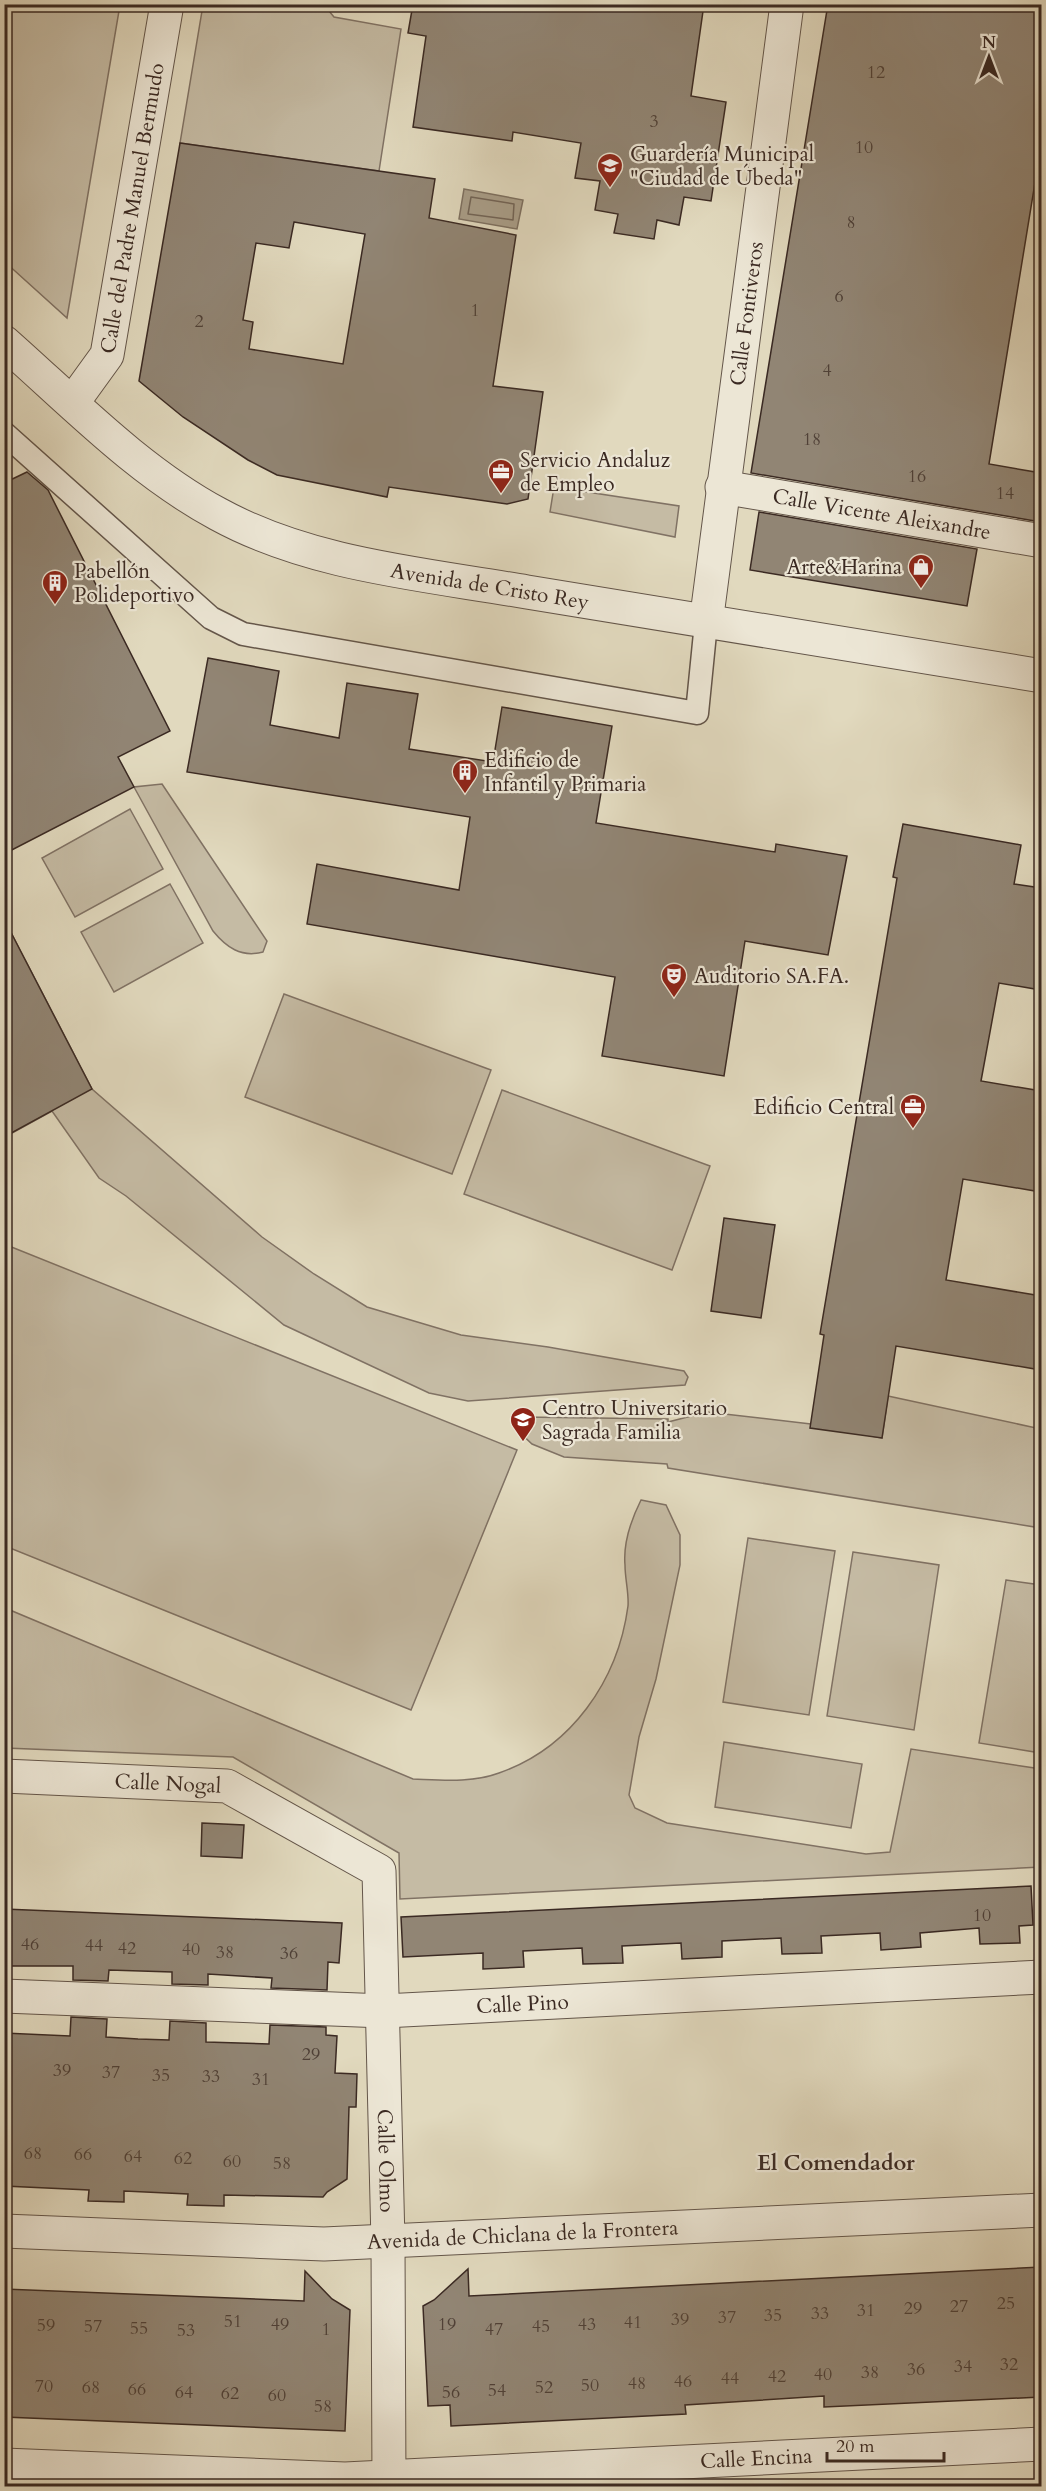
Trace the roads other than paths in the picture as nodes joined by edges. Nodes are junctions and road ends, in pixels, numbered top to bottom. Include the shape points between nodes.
1 (167, 4) edge
2 (788, 4) edge
3 (4, 342) edge
4 (73, 402) junction
5 (4, 433) edge
6 (722, 487) junction
7 (1041, 541) edge
8 (705, 623) junction
9 (1041, 676) edge
10 (4, 1776) edge
11 (379, 1871) joint
12 (1041, 1977) edge
13 (4, 1996) edge
14 (384, 2011) junction
15 (1041, 2210) edge
16 (4, 2231) edge
17 (388, 2242) junction
18 (1041, 2445) edge
19 (4, 2465) edge
20 (389, 2481) edge

1 - 4 street, Calle del Padre Manuel Bermudo via 107,355
2 - 6 street, Calle Fontiveros
3 - 4 street, Avenida de Cristo Rey
4 - 8 street, Avenida de Cristo Rey via 187,497 277,540 362,563
5 - 8 lane via 211,618 243,634 697,712
6 - 7 street, Calle Vicente Aleixandre
6 - 8 street, Calle Fontiveros
8 - 9 street, Avenida de Cristo Rey
10 - 11 street, Calle Nogal via 227,1786
11 - 14 street, Calle Olmo
12 - 14 street, Calle Pino
13 - 14 street, Calle Pino
14 - 17 street, Calle Olmo
15 - 17 street, Avenida de Chiclana de la Frontera
16 - 17 street, Avenida de Chiclana de la Frontera via 324,2244
17 - 20 street, Calle Olmo
18 - 20 street, Calle Encina
19 - 20 street, Calle Encina

